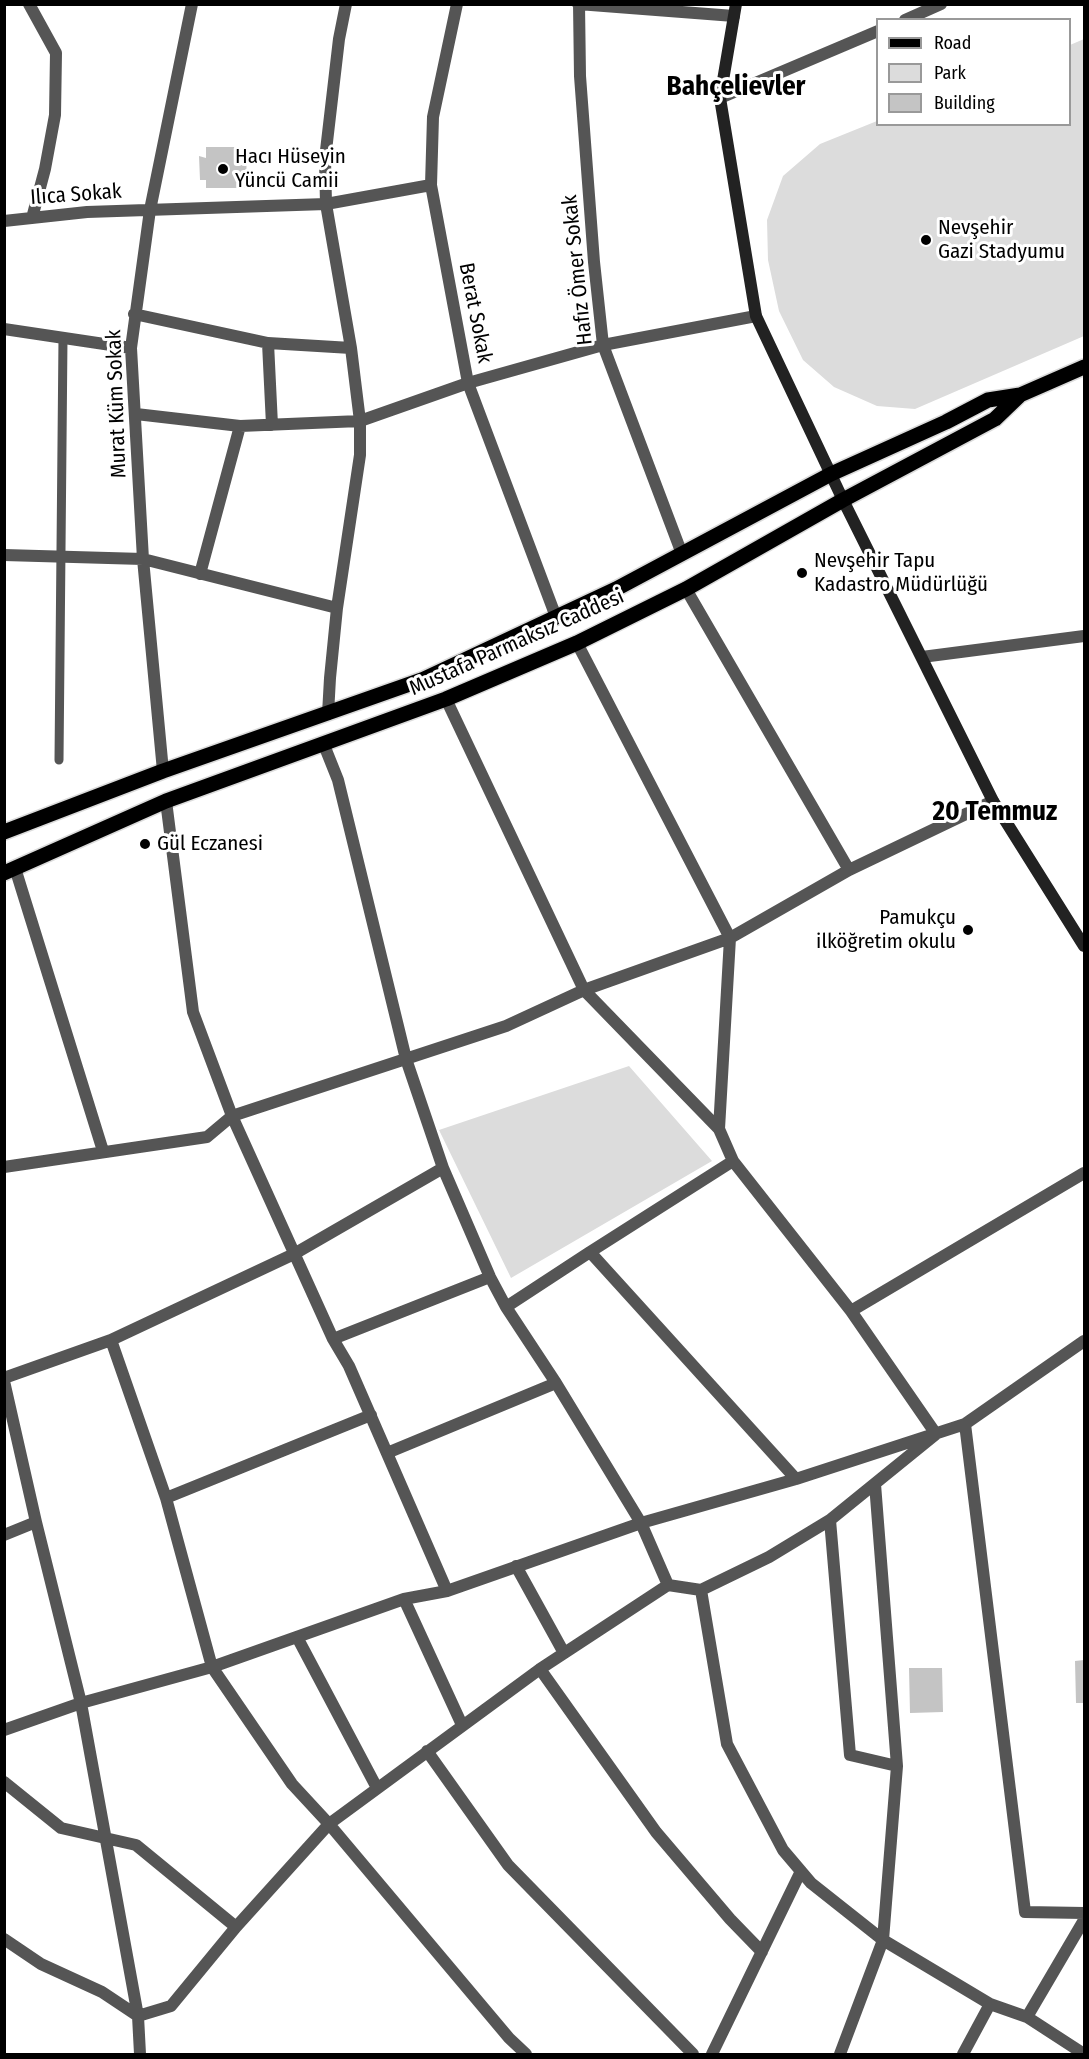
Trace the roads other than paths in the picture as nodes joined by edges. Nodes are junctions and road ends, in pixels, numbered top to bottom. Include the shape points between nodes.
1 (29, 4) edge
2 (192, 4) edge
3 (346, 4) edge
4 (457, 4) edge
5 (941, 4) edge
6 (579, 5) edge
7 (735, 10) edge
8 (910, 18) edge
9 (876, 32) edge
10 (720, 98) junction
11 (431, 185) junction
12 (326, 204) junction
13 (150, 210) junction
14 (32, 218) junction
15 (4, 221) edge
16 (134, 314) junction
17 (756, 316) junction
18 (4, 329) edge
19 (63, 338) junction
20 (268, 343) junction
21 (603, 345) junction
22 (131, 348) junction
23 (351, 348) junction
24 (1084, 367) edge
25 (468, 383) junction
26 (1020, 395) junction
27 (136, 414) junction
28 (360, 421) junction
29 (272, 425) junction
30 (240, 426) junction
31 (831, 474) junction
32 (843, 500) junction
33 (682, 554) junction
34 (4, 555) edge
35 (61, 557) junction
36 (144, 559) junction
37 (200, 574) junction
38 (686, 589) junction
39 (337, 608) junction
40 (556, 617) junction
41 (1083, 639) edge
42 (577, 644) junction
43 (922, 657) junction
44 (446, 699) junction
45 (328, 714) junction
46 (324, 745) junction
47 (59, 760) dead end
48 (163, 771) junction
49 (166, 801) junction
50 (993, 801) junction
51 (4, 832) edge
52 (849, 870) junction
53 (10, 871) edge
54 (730, 938) junction
55 (1084, 946) edge
56 (584, 990) junction
57 (406, 1059) junction
58 (232, 1116) junction
59 (719, 1129) junction
60 (104, 1151) junction
61 (733, 1161) junction
62 (4, 1167) edge
63 (443, 1168) junction
64 (1084, 1173) edge
65 (590, 1252) junction
66 (294, 1254) junction
67 (490, 1277) junction
68 (506, 1307) junction
69 (851, 1311) junction
70 (333, 1339) junction
71 (111, 1340) junction
72 (1084, 1341) edge
73 (4, 1379) edge
74 (556, 1383) junction
75 (371, 1415) junction
76 (965, 1424) junction
77 (936, 1434) junction
78 (387, 1453) junction
79 (796, 1479) junction
80 (874, 1484) junction
81 (166, 1498) junction
82 (830, 1520) junction
83 (36, 1522) junction
84 (641, 1523) junction
85 (4, 1535) edge
86 (516, 1566) junction
87 (668, 1585) junction
88 (701, 1590) junction
89 (447, 1591) junction
90 (404, 1599) junction
91 (297, 1637) junction
92 (564, 1653) junction
93 (212, 1667) junction
94 (540, 1669) junction
95 (81, 1703) junction
96 (462, 1725) junction
97 (4, 1730) edge
98 (427, 1751) junction
99 (897, 1766) junction
100 (4, 1782) edge
101 (376, 1788) junction
102 (329, 1824) junction
103 (106, 1837) junction
104 (801, 1871) junction
105 (1084, 1912) edge
106 (1084, 1920) edge
107 (236, 1927) junction
108 (4, 1939) edge
109 (883, 1940) junction
110 (762, 1952) junction
111 (990, 2004) junction
112 (138, 2016) junction
113 (1027, 2017) junction
114 (1084, 2054) edge
115 (140, 2055) edge
116 (526, 2055) edge
117 (693, 2055) edge
118 (712, 2055) edge
119 (840, 2055) edge
120 (963, 2055) edge

1 - 14 street via 56,52 55,115
2 - 13 street, Murat Küm Sokak
3 - 12 street via 325,159
4 - 11 street, Berat Sokak via 433,117
5 - 8 street
6 - 7 street
6 - 21 street, Hafız Ömer Sokak via 580,76
7 - 10 street
9 - 10 street
10 - 17 street
11 - 12 street, Ilıca Sokak
11 - 25 street, Berat Sokak
12 - 13 street, Ilıca Sokak
12 - 23 street
13 - 14 street, Ilıca Sokak
13 - 16 street, Murat Küm Sokak
14 - 15 street, Ilıca Sokak
16 - 20 street
16 - 22 street, Murat Küm Sokak
17 - 21 street
17 - 31 street
18 - 19 street
19 - 22 street
19 - 35 lane
20 - 23 street
20 - 29 street
21 - 25 street
21 - 33 street, Hafız Ömer Sokak
22 - 27 street, Murat Küm Sokak
23 - 28 street
24 - 26 main road, Mustafa Parmaksız Caddesi
25 - 28 street
25 - 40 street, Berat Sokak
26 - 31 main road, Mustafa Parmaksız Caddesi via 988,400
26 - 32 main road, Mustafa Parmaksız Caddesi via 995,420
27 - 30 street
27 - 36 street, Murat Küm Sokak
28 - 29 street
28 - 39 street via 360,455
29 - 30 street
30 - 37 street
31 - 32 street
31 - 33 main road, Mustafa Parmaksız Caddesi
32 - 38 main road, Mustafa Parmaksız Caddesi
32 - 43 street
33 - 40 main road, Mustafa Parmaksız Caddesi
34 - 35 street
35 - 36 street
35 - 47 lane
36 - 37 street
36 - 48 street, Murat Küm Sokak
37 - 39 street
38 - 42 main road, Mustafa Parmaksız Caddesi
38 - 52 street
39 - 45 street
40 - 45 main road, Mustafa Parmaksız Caddesi via 424,679
41 - 43 street
42 - 44 main road, Mustafa Parmaksız Caddesi
42 - 54 street
43 - 50 street
44 - 46 main road, Mustafa Parmaksız Caddesi
44 - 56 street
45 - 48 main road, Mustafa Parmaksız Caddesi
46 - 49 main road, Mustafa Parmaksız Caddesi
46 - 57 street via 338,780
48 - 51 main road, Mustafa Parmaksız Caddesi
49 - 53 main road, Mustafa Parmaksız Caddesi
49 - 58 street via 193,1012
50 - 52 street
50 - 55 street
52 - 54 street
53 - 60 street
54 - 56 street
54 - 59 street
56 - 57 street via 506,1026
56 - 59 street
57 - 58 street
57 - 63 street
58 - 60 street via 207,1137
58 - 66 street
59 - 61 street
60 - 62 street
61 - 65 street
61 - 69 street
63 - 66 street
63 - 67 street
64 - 69 street
65 - 68 street
65 - 79 street
66 - 70 street
66 - 71 street
67 - 68 street
67 - 70 street
68 - 74 street
69 - 77 street
70 - 75 street
71 - 73 street
71 - 81 street
72 - 76 street
73 - 83 street
74 - 78 street
74 - 84 street
75 - 78 street
75 - 81 street
76 - 77 street
76 - 105 street via 1025,1912
77 - 79 street
77 - 80 street
78 - 89 street
79 - 84 street
80 - 82 street
80 - 99 street
81 - 93 street
82 - 88 street via 769,1557
82 - 99 street via 849,1755
83 - 85 street
83 - 95 street
84 - 86 street
84 - 87 street
86 - 89 street
86 - 92 street
87 - 88 street
87 - 92 street
88 - 104 street via 727,1744 783,1850
89 - 90 street
90 - 91 street
90 - 96 street
91 - 93 street
91 - 101 street
92 - 94 street
93 - 95 street
93 - 102 street via 292,1784
94 - 96 street
94 - 110 street via 656,1832
95 - 97 street
95 - 103 street
96 - 98 street
98 - 101 street
98 - 117 street via 508,1865
99 - 109 street
100 - 103 street via 61,1828
101 - 102 street
102 - 107 street
102 - 116 street
103 - 107 street via 136,1845
103 - 112 street
104 - 109 street
104 - 110 street
106 - 113 street
107 - 112 street via 171,2006
108 - 112 street via 41,1964 102,1992
109 - 111 street
109 - 119 street
110 - 118 street
111 - 113 street
111 - 120 street
112 - 115 street
113 - 114 street

